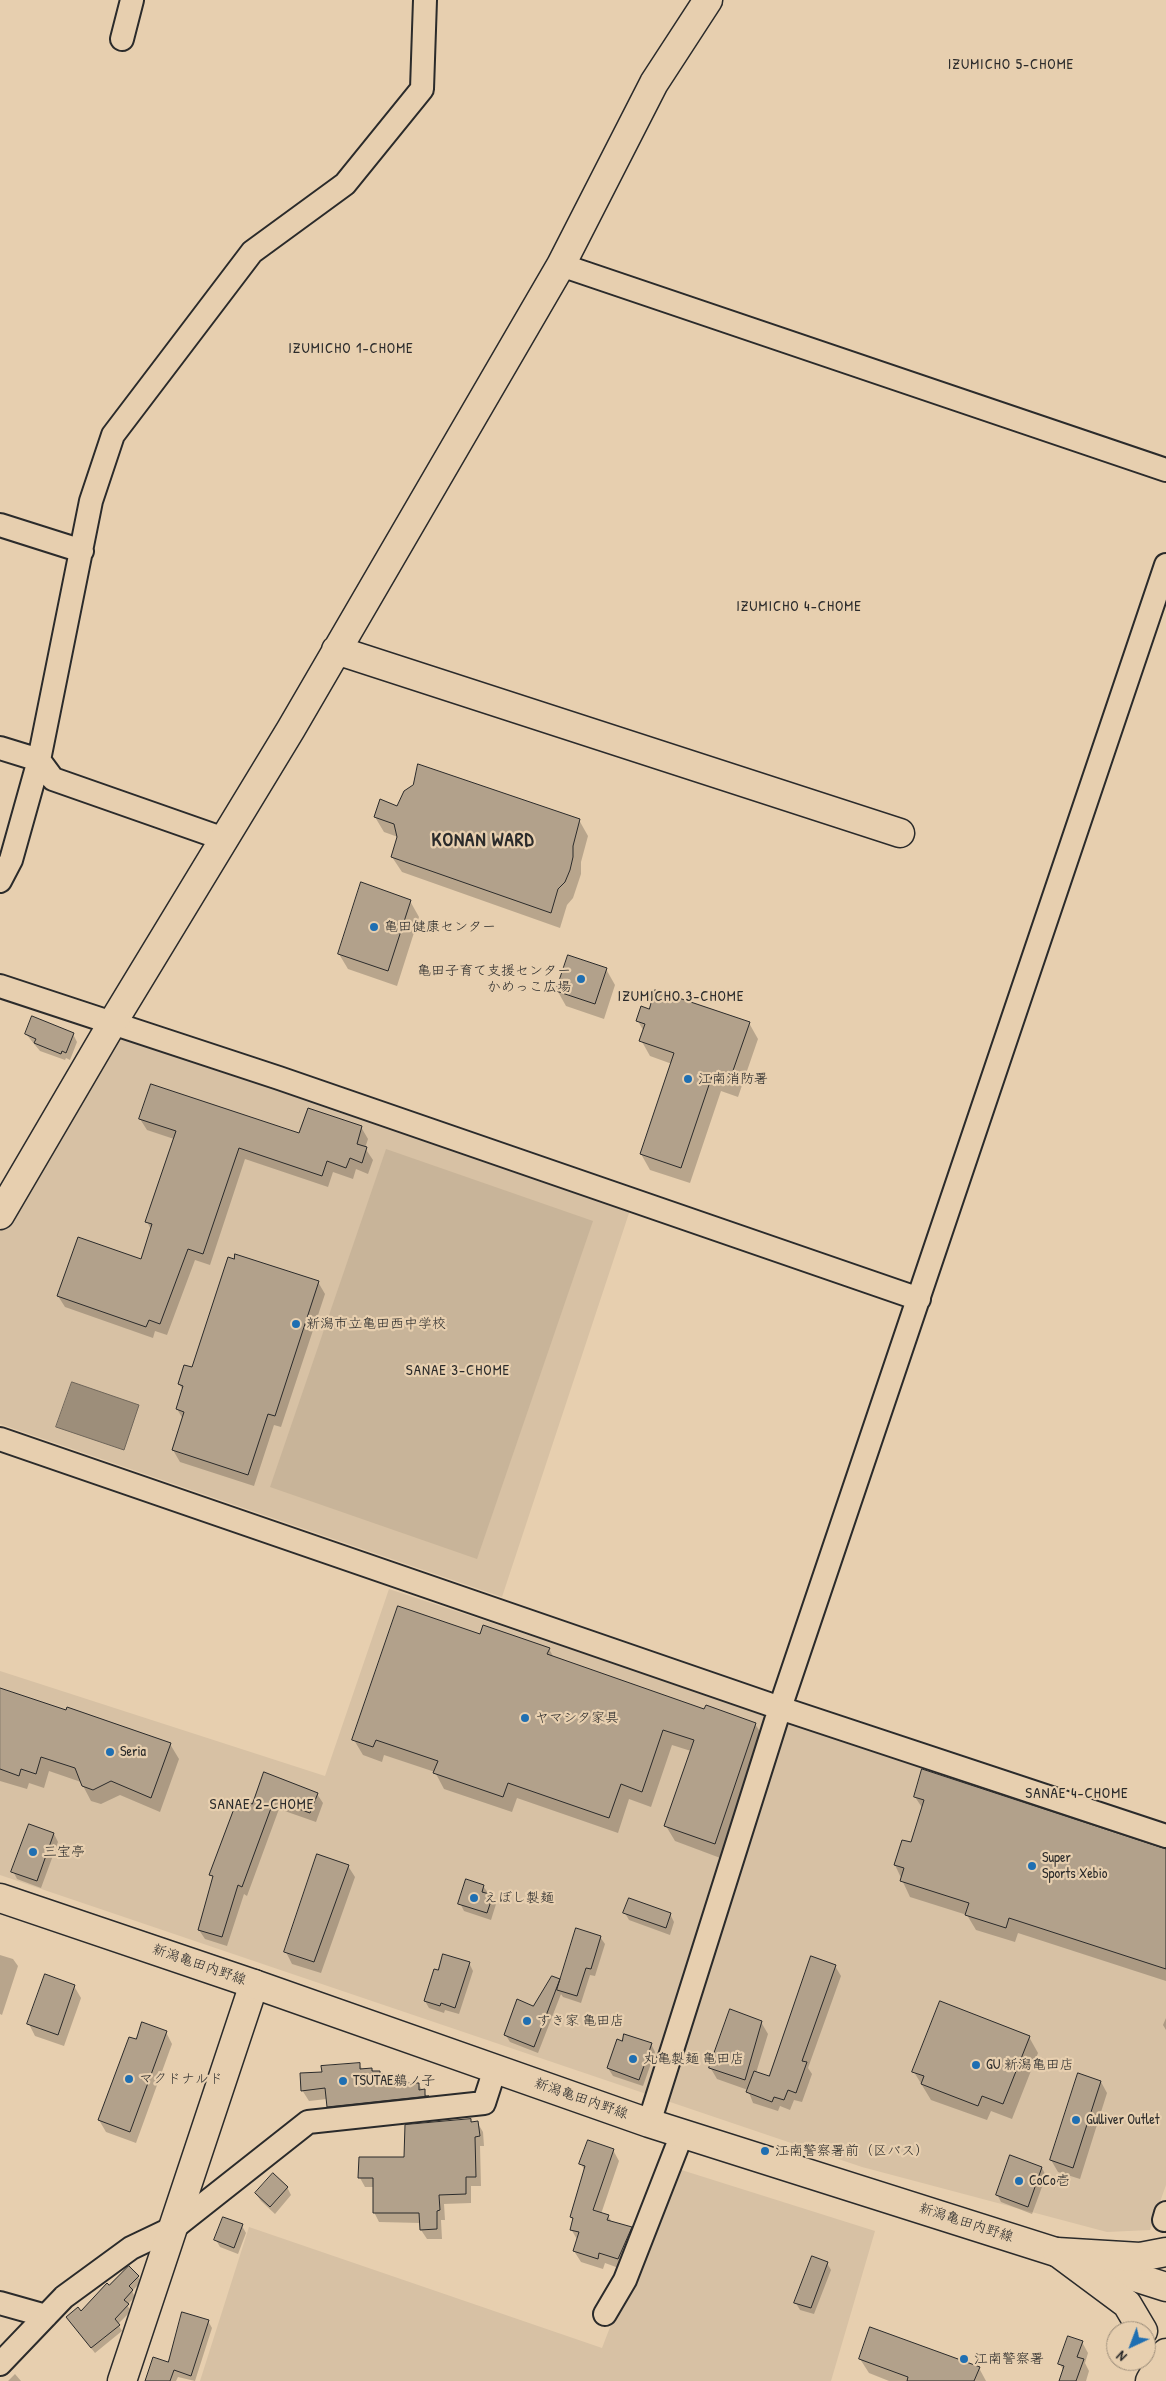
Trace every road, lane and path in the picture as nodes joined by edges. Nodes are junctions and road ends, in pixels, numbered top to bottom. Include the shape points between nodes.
1 (132, 0) edge
2 (425, 0) edge
3 (708, 0) edge
4 (122, 40) dead end
5 (561, 265) junction
6 (1166, 470) edge
7 (0, 525) edge
8 (82, 552) junction
9 (1166, 565) edge
10 (336, 650) junction
11 (0, 748) edge
12 (39, 760) junction
13 (900, 833) dead end
14 (224, 839) junction
15 (0, 881) edge
16 (0, 986) edge
17 (113, 1022) junction
18 (0, 1215) edge
19 (919, 1299) junction
20 (0, 1439) edge
21 (780, 1708) junction
22 (1166, 1836) edge
23 (0, 1898) edge
24 (254, 1984) junction
25 (495, 2069) junction
26 (649, 2123) junction
27 (682, 2134) junction
28 (175, 2227) junction
29 (1056, 2252) junction
30 (1166, 2252) edge
31 (1166, 2287) edge
32 (0, 2303) edge
33 (605, 2314) dead end
34 (46, 2316) junction
35 (1137, 2321) edge
36 (1166, 2353) edge
37 (0, 2364) edge
38 (122, 2381) edge
39 (1150, 2381) edge

1 - 4 street
2 - 8 street via 422,89 345,184 252,252 113,435 91,501
3 - 5 main road via 654,83
5 - 6 street
5 - 10 main road
7 - 8 street
8 - 12 street
9 - 19 street
10 - 13 main road
10 - 14 main road
11 - 12 street
12 - 14 street via 53,780
12 - 15 street via 11,860
14 - 17 main road
16 - 17 street
17 - 18 main road
17 - 19 street
19 - 21 street
20 - 21 street
21 - 22 street
21 - 26 street
23 - 24 main road, 新潟亀田内野線
24 - 25 main road, 新潟亀田内野線
24 - 28 main road
25 - 26 main road, 新潟亀田内野線
25 - 28 street via 484,2103 308,2122
26 - 27 main road, 新潟亀田内野線
27 - 29 main road, 新潟亀田内野線
27 - 33 street via 625,2280
28 - 34 street via 131,2248 64,2297
28 - 38 main road
29 - 30 main road via 1140,2257
29 - 31 main road, 新潟亀田内野線
29 - 35 main road via 1127,2304
32 - 34 street
34 - 37 street
36 - 39 main road

